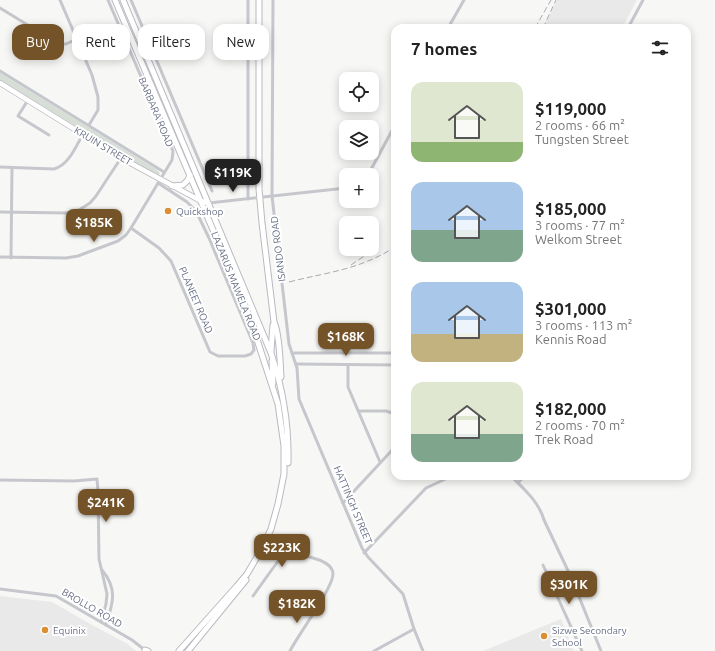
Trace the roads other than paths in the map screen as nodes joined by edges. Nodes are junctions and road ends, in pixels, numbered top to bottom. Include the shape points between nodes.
1 (60, 0) edge
2 (108, 0) edge
3 (115, 0) edge
4 (123, 0) edge
5 (131, 0) edge
6 (248, 0) edge
7 (259, 0) edge
8 (273, 0) edge
9 (464, 0) edge
10 (643, 0) edge
11 (0, 8) edge
12 (450, 24) edge
13 (630, 24) edge
14 (72, 28) edge
15 (72, 41) edge
16 (86, 60) edge
17 (0, 71) edge
18 (0, 83) edge
19 (28, 100) junction
20 (89, 125) junction
21 (391, 132) edge
22 (83, 134) junction
23 (49, 135) dead end
24 (121, 158) junction
25 (0, 167) edge
26 (12, 168) junction
27 (372, 168) edge
28 (164, 172) junction
29 (190, 175) junction
30 (159, 181) junction
31 (172, 186) junction
32 (339, 189) edge
33 (212, 191) dead end
34 (272, 196) junction
35 (260, 198) junction
36 (248, 199) junction
37 (201, 201) junction
38 (208, 203) junction
39 (0, 212) edge
40 (11, 213) junction
41 (131, 228) junction
42 (0, 257) edge
43 (11, 258) junction
44 (274, 322) junction
45 (271, 353) junction
46 (292, 353) junction
47 (391, 353) edge
48 (296, 364) junction
49 (348, 365) junction
50 (391, 365) edge
51 (273, 386) junction
52 (283, 394) junction
53 (359, 411) junction
54 (391, 413) edge
55 (391, 451) edge
56 (380, 462) junction
57 (0, 480) edge
58 (443, 480) edge
59 (515, 480) edge
60 (521, 480) edge
61 (518, 483) junction
62 (343, 503) junction
63 (285, 542) dead end
64 (364, 553) junction
65 (286, 554) junction
66 (543, 565) dead end
67 (102, 570) junction
68 (0, 589) edge
69 (253, 596) dead end
70 (101, 622) junction
71 (106, 625) junction
72 (414, 629) junction
73 (186, 642) junction
74 (147, 651) edge
75 (176, 651) edge
76 (179, 651) edge
77 (188, 651) edge
78 (290, 651) edge
79 (374, 651) edge
80 (423, 651) edge
81 (582, 651) edge
82 (601, 651) edge

1 - 14 street
2 - 28 street, BARBARA ROAD via 173,151 172,160
3 - 29 main road, LAZARUS MAWELA ROAD
4 - 38 main road, LAZARUS MAWELA ROAD
5 - 33 street
6 - 36 street
7 - 35 main road, ISANDO ROAD
8 - 34 street, ISANDO ROAD
9 - 12 street
10 - 13 street
11 - 15 street via 58,44
16 - 20 street via 98,97 98,110
17 - 20 street, KRUIN STREET
18 - 19 main road, KRUIN STREET
19 - 22 main road, KRUIN STREET
19 - 23 street via 18,116
20 - 28 street, KRUIN STREET
21 - 27 street
22 - 24 main road, KRUIN STREET
22 - 26 street via 60,167
24 - 30 main road, KRUIN STREET
24 - 40 street via 96,196 81,209 68,213
25 - 26 street
26 - 40 street
28 - 30 street, BARBARA ROAD
29 - 31 main road via 183,185
29 - 37 main road, LAZARUS MAWELA ROAD
30 - 31 main road, KRUIN STREET
30 - 41 street, BARBARA ROAD
30 - 41 street, PLANEET ROAD via 196,211 253,343 253,352 245,356 218,356 210,352 170,261 159,248
31 - 37 main road, KRUIN STREET
32 - 34 street
34 - 35 street
34 - 46 street, ISANDO ROAD
35 - 36 street
35 - 44 main road, ISANDO ROAD
36 - 38 street
37 - 38 main road, KRUIN STREET
37 - 51 main road, LAZARUS MAWELA ROAD via 248,312
38 - 45 main road, LAZARUS MAWELA ROAD
39 - 40 street
40 - 43 street
41 - 43 street, BARBARA ROAD via 118,241 78,256
42 - 43 street, BARBARA ROAD
44 - 45 main road, ISANDO ROAD
44 - 52 main road, ISANDO ROAD
45 - 51 main road
45 - 52 main road, LAZARUS MAWELA ROAD
46 - 47 street
46 - 48 street, HATTINGH STREET
48 - 49 street
48 - 62 street, HATTINGH STREET via 299,399
49 - 50 street
49 - 53 street via 348,387
51 - 73 main road, LAZARUS MAWELA ROAD via 281,417 284,460 283,484 274,518 260,552 247,574
52 - 77 main road, LAZARUS MAWELA ROAD via 287,428 287,471 282,504 273,531 251,574
53 - 54 street
53 - 56 street
55 - 56 street
56 - 62 street
57 - 67 street via 97,479 98,552
58 - 64 street via 426,488
59 - 61 street
60 - 61 street
61 - 82 street via 542,512
62 - 64 street, HATTINGH STREET
63 - 65 street
64 - 72 street, HATTINGH STREET via 403,594
65 - 69 street via 281,557
65 - 78 street via 291,552 318,559 331,567 333,573 319,605
66 - 81 street
67 - 70 street via 107,599
67 - 71 street via 107,575 113,593
68 - 70 street, BROLLO ROAD via 54,595
70 - 71 street, BROLLO ROAD
71 - 74 street, BROLLO ROAD
72 - 79 street
72 - 80 street, HATTINGH STREET
73 - 75 main road
73 - 76 main road, LAZARUS MAWELA ROAD

